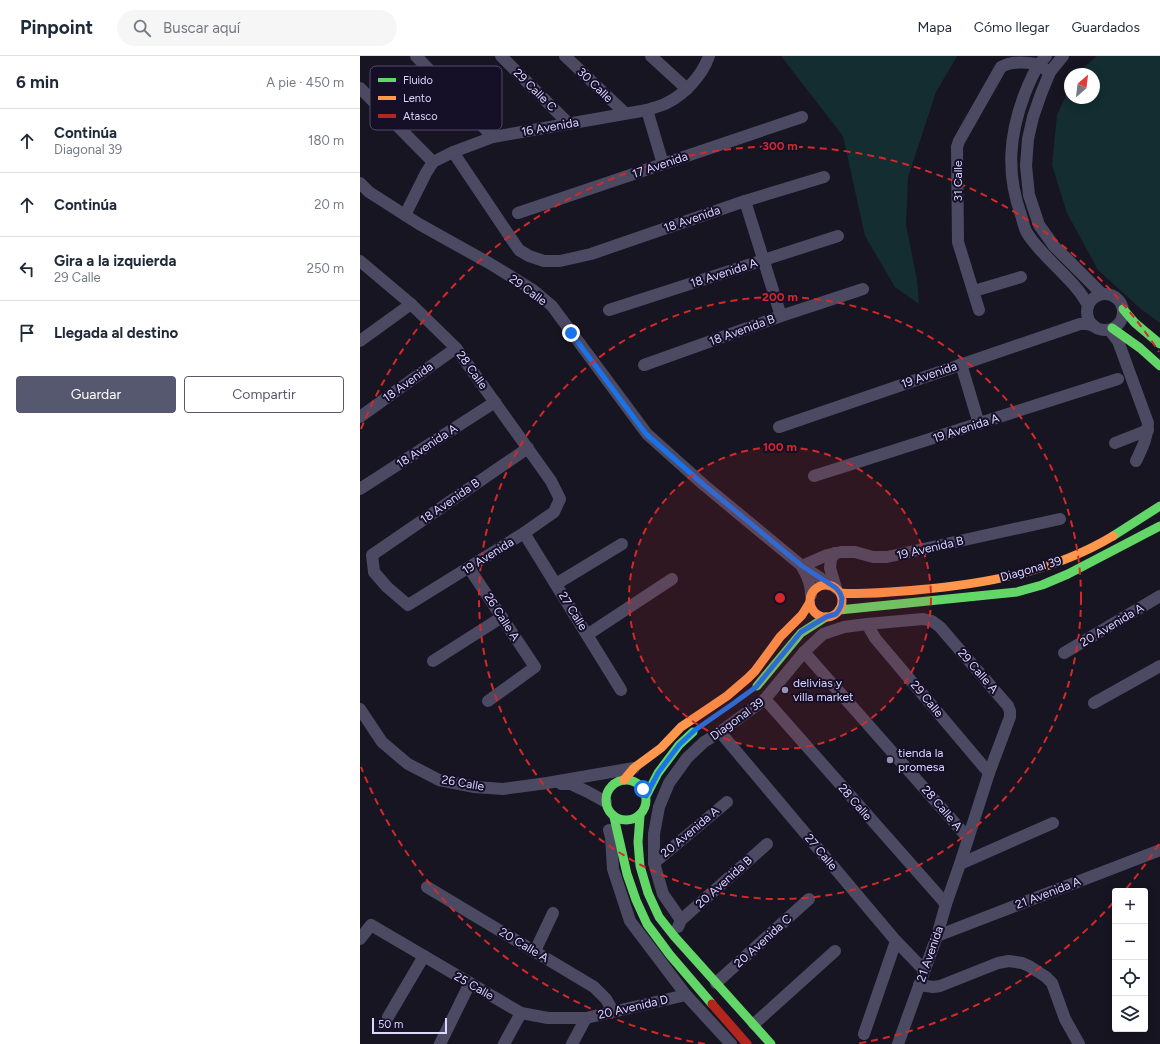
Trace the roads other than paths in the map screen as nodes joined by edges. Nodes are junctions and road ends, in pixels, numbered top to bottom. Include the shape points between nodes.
1 (416, 56) edge
2 (501, 56) edge
3 (565, 56) edge
4 (651, 56) edge
5 (709, 56) edge
6 (1063, 56) edge
7 (1042, 60) edge
8 (426, 66) edge
9 (1050, 72) junction
10 (360, 88) edge
11 (687, 89) junction
12 (370, 98) edge
13 (647, 110) junction
14 (624, 113) junction
15 (802, 117) dead end
16 (569, 124) junction
17 (401, 130) edge
18 (487, 130) edge
19 (494, 137) junction
20 (453, 152) junction
21 (433, 162) junction
22 (663, 164) junction
23 (824, 177) dead end
24 (360, 183) edge
25 (745, 201) junction
26 (518, 213) dead end
27 (405, 215) junction
28 (838, 236) dead end
29 (763, 260) junction
30 (362, 265) edge
31 (1020, 277) dead end
32 (863, 289) dead end
33 (974, 291) junction
34 (1102, 294) junction
35 (410, 304) junction
36 (1123, 309) junction
37 (609, 310) dead end
38 (979, 310) dead end
39 (1085, 315) junction
40 (781, 316) junction
41 (1110, 329) junction
42 (360, 341) edge
43 (1160, 344) edge
44 (456, 348) junction
45 (961, 364) junction
46 (644, 365) dead end
47 (1160, 366) edge
48 (1118, 379) dead end
49 (495, 402) junction
50 (360, 417) edge
51 (978, 424) junction
52 (779, 427) dead end
53 (1148, 430) junction
54 (1115, 443) dead end
55 (528, 448) junction
56 (1136, 461) dead end
57 (814, 476) dead end
58 (360, 489) edge
59 (560, 499) joint
60 (1160, 506) edge
61 (1060, 519) dead end
62 (1160, 526) edge
63 (524, 533) junction
64 (622, 544) dead end
65 (835, 553) junction
66 (802, 566) junction
67 (469, 568) junction
68 (672, 579) dead end
69 (556, 584) junction
70 (836, 589) junction
71 (1160, 596) edge
72 (810, 598) junction
73 (408, 605) joint
74 (839, 610) junction
75 (502, 617) junction
76 (826, 617) junction
77 (867, 624) junction
78 (940, 626) joint
79 (587, 635) junction
80 (804, 652) junction
81 (1064, 653) dead end
82 (433, 661) dead end
83 (1160, 666) edge
84 (621, 690) dead end
85 (750, 691) dead end
86 (765, 700) junction
87 (488, 701) dead end
88 (1094, 703) dead end
89 (360, 709) edge
90 (1010, 717) joint
91 (700, 727) dead end
92 (720, 732) junction
93 (634, 768) junction
94 (989, 773) junction
95 (594, 775) junction
96 (620, 781) junction
97 (548, 783) junction
98 (646, 796) junction
99 (726, 802) dead end
100 (610, 811) junction
101 (640, 816) junction
102 (1053, 823) dead end
103 (968, 838) junction
104 (767, 844) dead end
105 (1160, 850) edge
106 (654, 863) junction
107 (960, 864) junction
108 (427, 887) dead end
109 (809, 899) dead end
110 (946, 904) junction
111 (553, 913) dead end
112 (681, 920) junction
113 (674, 936) junction
114 (937, 936) junction
115 (360, 938) edge
116 (896, 942) junction
117 (535, 951) junction
118 (835, 951) dead end
119 (424, 956) junction
120 (924, 970) junction
121 (470, 983) junction
122 (716, 983) junction
123 (919, 985) junction
124 (686, 995) junction
125 (613, 1011) junction
126 (521, 1013) junction
127 (388, 1016) dead end
128 (586, 1018) junction
129 (754, 1024) junction
130 (864, 1034) dead end
131 (440, 1044) edge
132 (504, 1044) edge
133 (572, 1044) edge
134 (730, 1044) edge
135 (747, 1044) edge
136 (771, 1044) edge
137 (898, 1044) edge
138 (1079, 1044) edge

1 - 8 street
2 - 16 street, 29 Calle C
3 - 14 street, 30 Calle
4 - 11 street
5 - 11 street, 16 Avenida via 703,69
6 - 9 street
7 - 9 street
7 - 33 street, 31 Calle via 1012,62 1001,67 957,147 958,242
7 - 39 street via 1018,111 1010,164 1015,200 1027,232 1078,290
9 - 34 street via 1028,139 1026,166 1029,195 1039,226 1054,246
10 - 12 street
11 - 13 street, 16 Avenida via 665,104
13 - 14 street, 16 Avenida
13 - 22 street
14 - 16 street, 16 Avenida
15 - 22 street, 17 Avenida
16 - 19 street, 16 Avenida
17 - 21 street
18 - 19 street
19 - 20 street, 16 Avenida
20 - 21 street, 16 Avenida
20 - 25 street, 18 Avenida via 519,250 544,261 560,261 591,254
21 - 27 street
22 - 26 street, 17 Avenida
23 - 25 street, 18 Avenida
24 - 27 street, 29 Calle via 369,192
25 - 29 street
27 - 66 street, 29 Calle via 533,290 552,306 646,434
28 - 29 street, 18 Avenida A
29 - 37 street, 18 Avenida A
29 - 40 street
30 - 35 street, 28 Calle
31 - 33 street
32 - 40 street, 18 Avenida B
33 - 38 street, 31 Calle
34 - 36 street via 1117,298
34 - 39 street via 1093,298
35 - 42 street
35 - 44 street, 28 Calle
36 - 41 street via 1120,322
36 - 43 street via 1135,324
39 - 41 street via 1094,326 1103,330
39 - 45 street, 19 Avenida
40 - 46 street, 18 Avenida B
41 - 47 street via 1140,348
41 - 53 street via 1118,341 1148,423
44 - 49 street, 28 Calle
44 - 50 street, 18 Avenida
45 - 51 street
45 - 52 street, 19 Avenida
48 - 51 street, 19 Avenida A
49 - 55 street, 28 Calle
49 - 58 street, 18 Avenida A
51 - 57 street, 19 Avenida A
53 - 54 street
53 - 56 street
55 - 59 street, 28 Calle via 552,480
55 - 73 street, 18 Avenida B via 372,555 374,572
59 - 63 street, 19 Avenida via 554,512
60 - 70 street, Diagonal 39 via 1090,548 1054,564 1016,576 942,588 862,595
61 - 65 street, 19 Avenida B via 887,557 873,557 847,551
62 - 74 street, Diagonal 39 via 1068,574 1017,592
63 - 67 street, 19 Avenida
63 - 69 street, 27 Calle
64 - 69 street
65 - 66 street, 19 Avenida B
65 - 70 street via 830,568
66 - 70 street, 29 Calle
66 - 72 street, 29 Calle via 811,586
67 - 73 street, 19 Avenida
67 - 75 street, 26 Calle A
68 - 79 street
69 - 79 street, 27 Calle
70 - 72 street via 821,585 813,590
70 - 74 street via 842,602
71 - 81 street, 20 Avenida A
72 - 76 street via 811,608 815,613
72 - 93 street, Diagonal 39 via 802,615 780,637 748,678 727,696 681,727 661,748
74 - 76 street
75 - 82 street
75 - 87 street, 26 Calle A via 535,667
76 - 85 street, Diagonal 39 via 801,632
77 - 78 street, Diagonal 39 via 923,619
77 - 80 street, Diagonal 39 via 844,627 823,634
77 - 94 street, 29 Calle via 875,638
78 - 90 street, 29 Calle A via 1008,706
79 - 84 street, 27 Calle
80 - 86 street, Diagonal 39
80 - 103 street, 28 Calle A
83 - 88 street
86 - 92 street, Diagonal 39
86 - 110 street, 28 Calle
89 - 97 street, 26 Calle via 382,742 408,764 439,780 474,787 503,789
90 - 94 street, 21 Avenida
91 - 98 street, Diagonal 39 via 679,745 658,773
92 - 106 street, Diagonal 39 via 704,742 687,758 668,783 659,807 654,834
92 - 116 street, 27 Calle
93 - 95 street, 26 Calle
93 - 96 street, Diagonal 39
94 - 103 street, 21 Avenida
95 - 96 street, 26 Calle
95 - 97 street, 26 Calle
96 - 98 street via 638,784
96 - 100 street via 612,786 606,796
97 - 100 street, 26 Calle via 571,784 588,792
98 - 101 street via 647,803
99 - 106 street, 20 Avenida A
100 - 101 street via 620,820 634,820
100 - 124 street via 607,821 613,869 630,921
100 - 135 street via 627,874 647,924 670,955
101 - 113 street via 640,866 659,917
102 - 107 street
103 - 107 street, 21 Avenida
104 - 112 street, 20 Avenida B
105 - 114 street, 21 Avenida A
106 - 112 street, Diagonal 39 via 663,894
107 - 110 street, 21 Avenida
108 - 117 street, 20 Calle A
109 - 122 street, 20 Avenida C
110 - 114 street, 21 Avenida
111 - 117 street
112 - 113 street
113 - 122 street
114 - 120 street, 21 Avenida
115 - 119 street, 25 Calle via 371,925
116 - 120 street, 27 Calle
116 - 130 street
117 - 125 street, 20 Calle A via 594,987
118 - 129 street
119 - 121 street, 25 Calle
119 - 127 street
120 - 123 street, 21 Avenida
121 - 126 street, 25 Calle
121 - 131 street
122 - 129 street
123 - 137 street, 21 Avenida
123 - 138 street via 940,986 998,963 1022,963 1049,979 1065,1019
124 - 125 street, 20 Avenida D
124 - 134 street
125 - 128 street, 20 Avenida D
126 - 128 street, 25 Calle via 548,1018
126 - 132 street
128 - 133 street, 20 Avenida D
129 - 136 street

